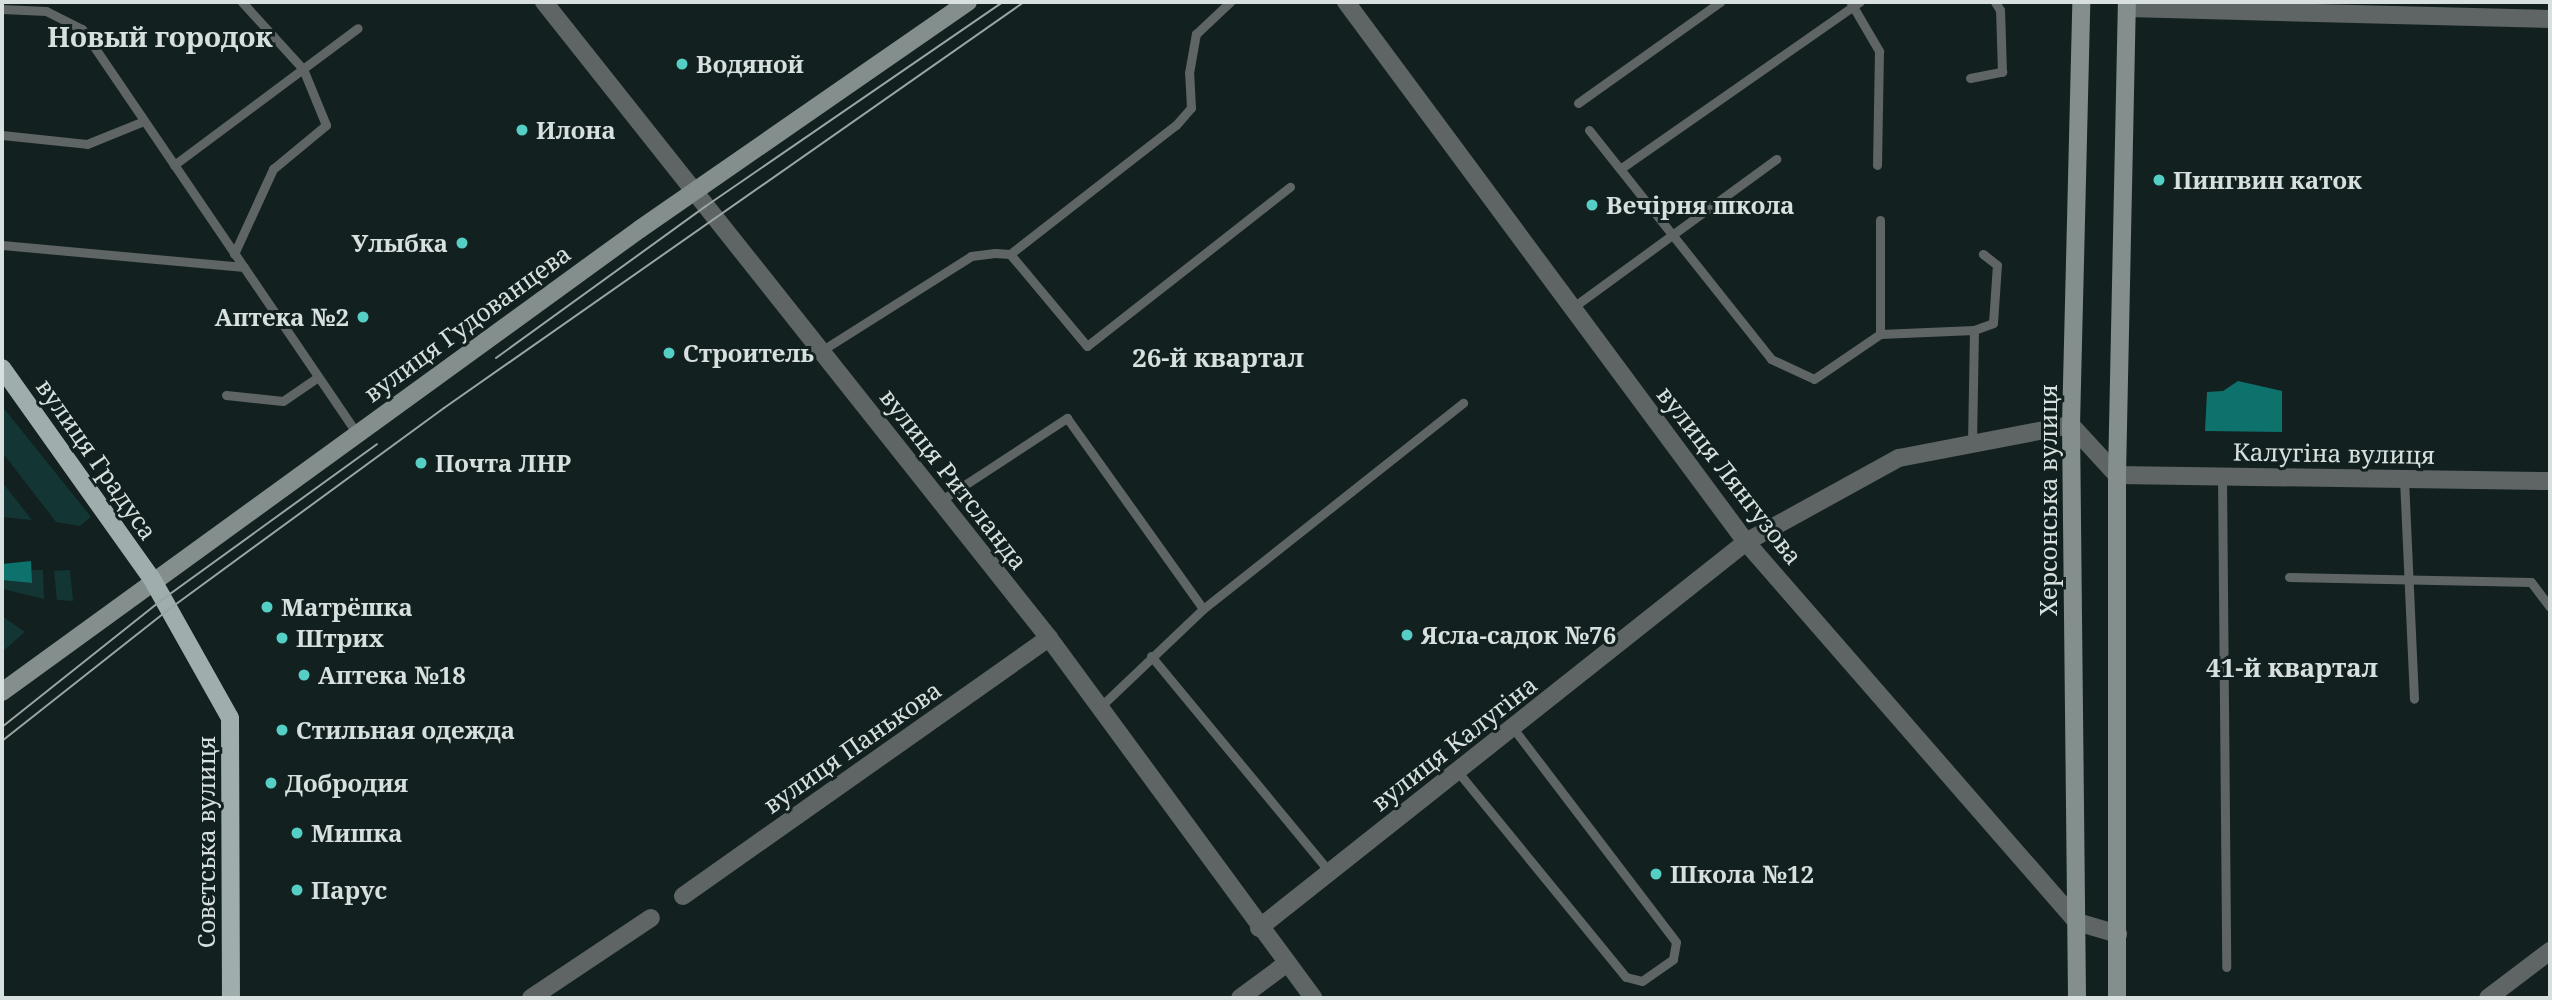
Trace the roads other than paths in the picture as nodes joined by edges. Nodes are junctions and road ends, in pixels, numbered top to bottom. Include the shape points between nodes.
1 (242, 2) edge
2 (544, 2) edge
3 (968, 2) edge
4 (1230, 2) edge
5 (1346, 2) edge
6 (1720, 2) edge
7 (1995, 2) edge
8 (2081, 2) edge
9 (1854, 3) edge
10 (2127, 5) edge
11 (2, 9) edge
12 (2550, 19) edge
13 (358, 28) dead end
14 (303, 69) junction
15 (1970, 78) dead end
16 (1578, 103) dead end
17 (144, 121) junction
18 (1589, 130) dead end
19 (2, 135) edge
20 (1776, 159) dead end
21 (174, 165) junction
22 (1877, 165) dead end
23 (1620, 169) junction
24 (1290, 187) dead end
25 (695, 191) junction
26 (1880, 220) dead end
27 (1673, 234) junction
28 (2, 245) edge
29 (234, 254) junction
30 (1010, 254) junction
31 (1983, 254) dead end
32 (244, 267) junction
33 (1572, 308) junction
34 (1974, 330) junction
35 (1880, 334) junction
36 (821, 351) junction
37 (2, 368) edge
38 (318, 377) junction
39 (226, 395) dead end
40 (1463, 402) dead end
41 (2071, 425) junction
42 (356, 432) junction
43 (1972, 444) junction
44 (2117, 475) junction
45 (2222, 476) junction
46 (2404, 479) junction
47 (2550, 481) edge
48 (940, 501) junction
49 (1746, 542) junction
50 (2290, 577) dead end
51 (152, 579) junction
52 (2411, 579) junction
53 (2550, 607) edge
54 (1203, 609) junction
55 (1049, 638) junction
56 (1150, 656) junction
57 (2, 692) edge
58 (2414, 699) dead end
59 (1099, 708) junction
60 (1513, 728) junction
61 (1458, 772) junction
62 (1329, 872) junction
63 (683, 896) dead end
64 (651, 918) dead end
65 (2077, 922) junction
66 (1259, 928) junction
67 (2118, 934) junction
68 (2550, 951) edge
69 (1286, 964) junction
70 (2226, 967) dead end
71 (232, 998) edge
72 (531, 998) edge
73 (1240, 998) edge
74 (1313, 998) edge
75 (2077, 998) edge
76 (2118, 998) edge
77 (2488, 998) edge

1 - 14 lane
2 - 25 street, вулиця Ритсланда
3 - 25 street, вулиця Гудованцева
4 - 30 lane via 1196,34 1189,73 1191,108
5 - 33 street, вулиця Лянгузова
6 - 16 lane
7 - 15 lane via 2000,10 2002,72
8 - 41 street, Херсонська вулиця
9 - 22 lane via 1879,51
9 - 23 lane
10 - 12 street
10 - 44 street
11 - 17 lane via 46,11 82,29
13 - 14 lane
14 - 21 lane
14 - 29 lane via 326,125 273,169
17 - 19 lane via 88,144
17 - 21 lane
18 - 23 lane
20 - 27 lane
21 - 29 lane
23 - 27 lane
24 - 30 lane via 1087,346
25 - 36 street, вулиця Ритсланда
25 - 42 street, вулиця Гудованцева
26 - 35 lane
27 - 33 lane
27 - 35 lane via 1771,359 1814,379
28 - 32 lane
29 - 32 lane
30 - 36 lane via 971,256
31 - 34 lane via 1997,265 1993,323
32 - 38 lane
33 - 49 street, вулиця Лянгузова
34 - 35 lane
34 - 43 lane
36 - 48 street, вулиця Ритсланда
37 - 51 main road, вулиця Градуса
38 - 39 lane via 283,401
38 - 42 lane
40 - 54 lane
41 - 43 street, вулиця Калугіна
41 - 44 street
41 - 65 street, Херсонська вулиця
42 - 51 street, вулиця Гудованцева
43 - 49 street, вулиця Калугіна via 1899,458
44 - 45 street, Калугіна вулиця
44 - 67 street
45 - 46 street, Калугіна вулиця
45 - 70 lane
46 - 47 street, Калугіна вулиця
46 - 52 lane
48 - 54 lane via 1067,418
48 - 55 street, вулиця Ритсланда
49 - 60 street, вулиця Калугіна
49 - 65 street, вулиця Лянгузова
50 - 52 lane
51 - 57 street, вулиця Гудованцева
51 - 71 main road, Совєтська вулиця via 230,718
52 - 53 lane via 2532,582
52 - 58 lane
54 - 56 lane
55 - 59 street, вулиця Ритсланда
55 - 63 street, вулиця Панькова
56 - 59 lane
56 - 62 lane
59 - 66 street, вулиця Ритсланда
60 - 61 street, вулиця Калугіна
60 - 61 lane via 1676,942 1673,959 1642,981 1626,977
61 - 62 street, вулиця Калугіна
62 - 66 street, вулиця Калугіна
64 - 72 street
65 - 67 street
65 - 75 street, Херсонська вулиця
66 - 69 street, вулиця Ритсланда
67 - 76 street
68 - 77 street
69 - 73 street
69 - 74 street, вулиця Ритсланда

